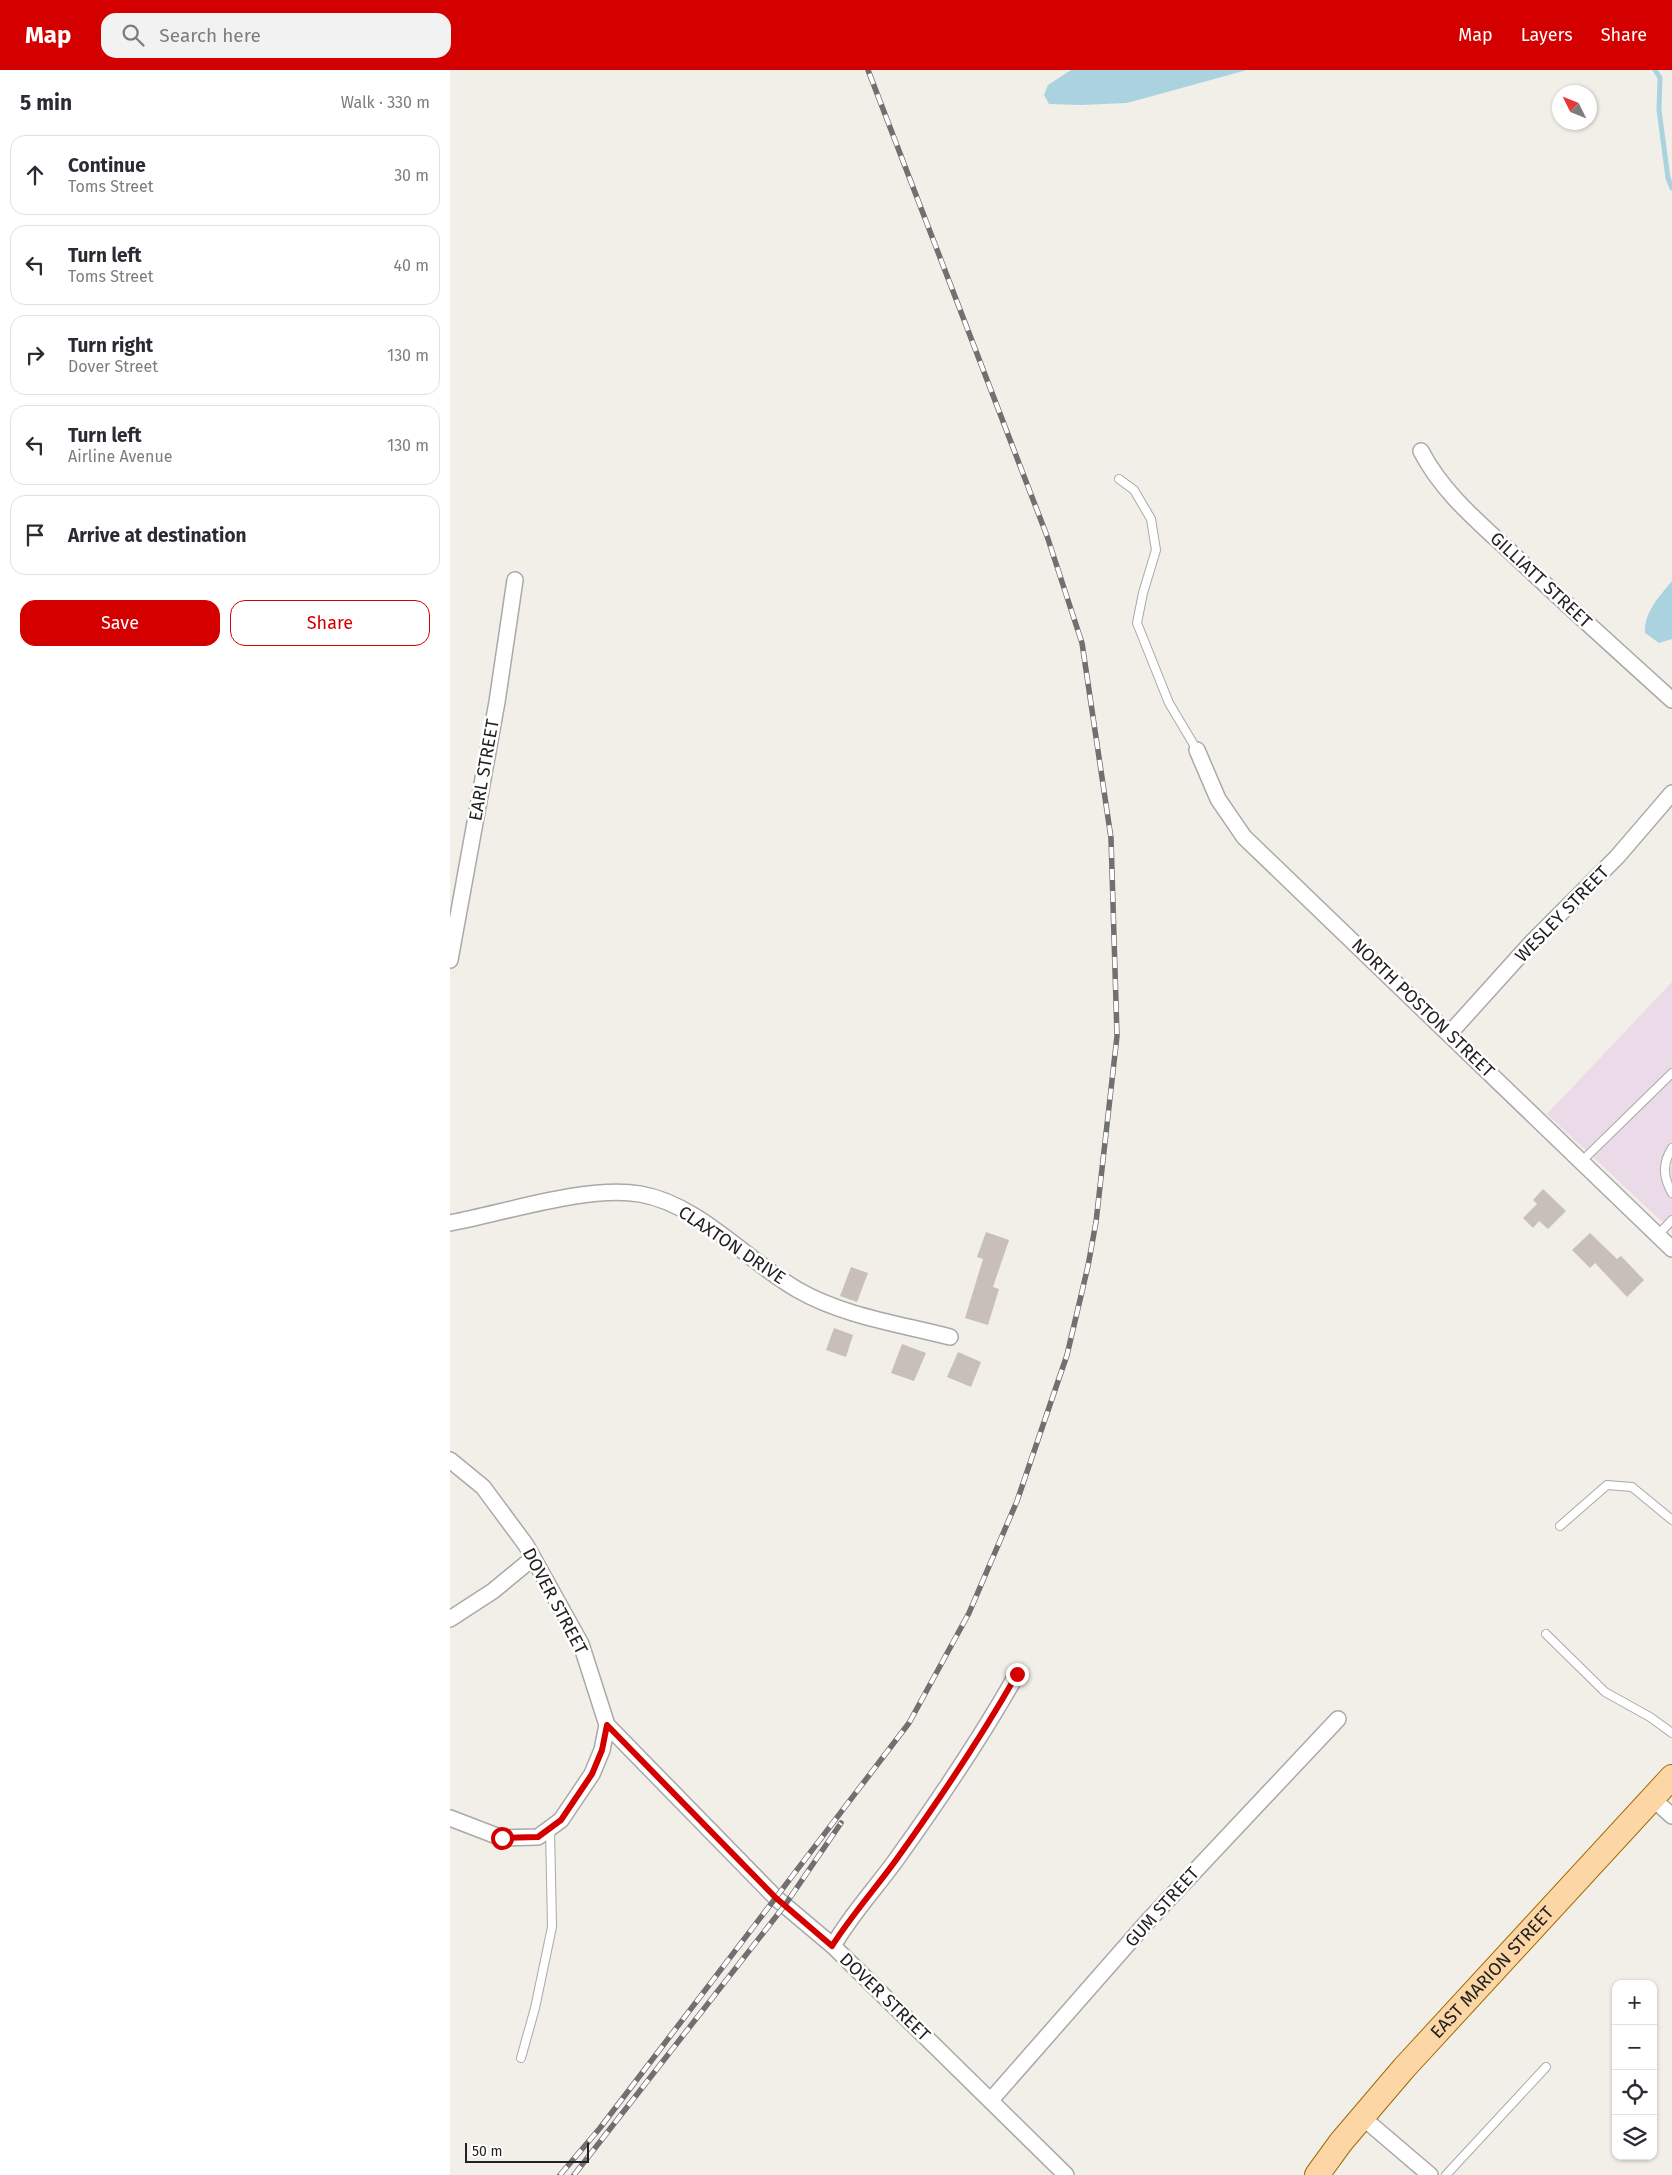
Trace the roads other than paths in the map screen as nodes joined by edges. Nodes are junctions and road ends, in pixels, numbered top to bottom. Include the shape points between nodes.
1 (1420, 451) dead end
2 (1119, 479) dead end
3 (515, 580) dead end
4 (1672, 700) edge
5 (1197, 750) joint
6 (1672, 793) edge
7 (454, 910) edge
8 (450, 960) edge
9 (1450, 1033) junction
10 (1672, 1074) edge
11 (1672, 1148) edge
12 (1582, 1161) junction
13 (1672, 1193) edge
14 (1672, 1220) edge
15 (450, 1223) edge
16 (1658, 1235) junction
17 (1672, 1249) edge
18 (950, 1336) dead end
19 (450, 1460) edge
20 (1672, 1520) edge
21 (1560, 1526) dead end
22 (533, 1558) junction
23 (450, 1619) edge
24 (1546, 1634) dead end
25 (1017, 1674) dead end
26 (1338, 1719) dead end
27 (607, 1725) junction
28 (1672, 1733) edge
29 (1672, 1777) edge
30 (1652, 1798) junction
31 (1672, 1816) edge
32 (450, 1818) edge
33 (550, 1828) junction
34 (832, 1946) junction
35 (521, 2058) dead end
36 (1546, 2067) dead end
37 (991, 2100) junction
38 (1362, 2117) junction
39 (1066, 2175) edge
40 (1317, 2175) edge
41 (1430, 2175) edge
42 (1446, 2175) edge

1 - 4 street, GILLIATT STREET via 1454,499
2 - 5 lane via 1134,490 1151,519 1156,550 1137,623 1169,703
3 - 7 street, EARL STREET via 497,702
5 - 9 street, NORTH POSTON STREET via 1218,799 1244,837
6 - 9 street, WESLEY STREET via 1617,857 1533,941
7 - 8 street, EARL STREET
9 - 12 street, NORTH POSTON STREET
10 - 12 lane
11 - 13 lane via 1664,1164 1665,1182
12 - 16 street, NORTH POSTON STREET
14 - 16 lane
15 - 18 street, CLAXTON DRIVE via 586,1195 641,1194 666,1202 706,1224 764,1268 814,1299
16 - 17 street, NORTH POSTON STREET
19 - 22 street, DOVER STREET via 483,1486
20 - 21 lane via 1632,1487 1607,1485
22 - 23 street via 493,1592
22 - 27 street, DOVER STREET via 581,1644
24 - 28 lane via 1605,1692
25 - 34 street via 927,1817
26 - 37 street, GUM STREET via 1148,1921
27 - 33 street via 602,1750 592,1774 561,1820
27 - 34 street, DOVER STREET via 776,1898
29 - 30 main road, EAST MARION STREET
30 - 31 street
30 - 38 main road, EAST MARION STREET
32 - 33 street via 502,1838 538,1837
33 - 35 lane via 552,1927
34 - 37 street, DOVER STREET
36 - 42 lane
37 - 39 street, DOVER STREET
38 - 40 main road, EAST MARION STREET
38 - 41 street

